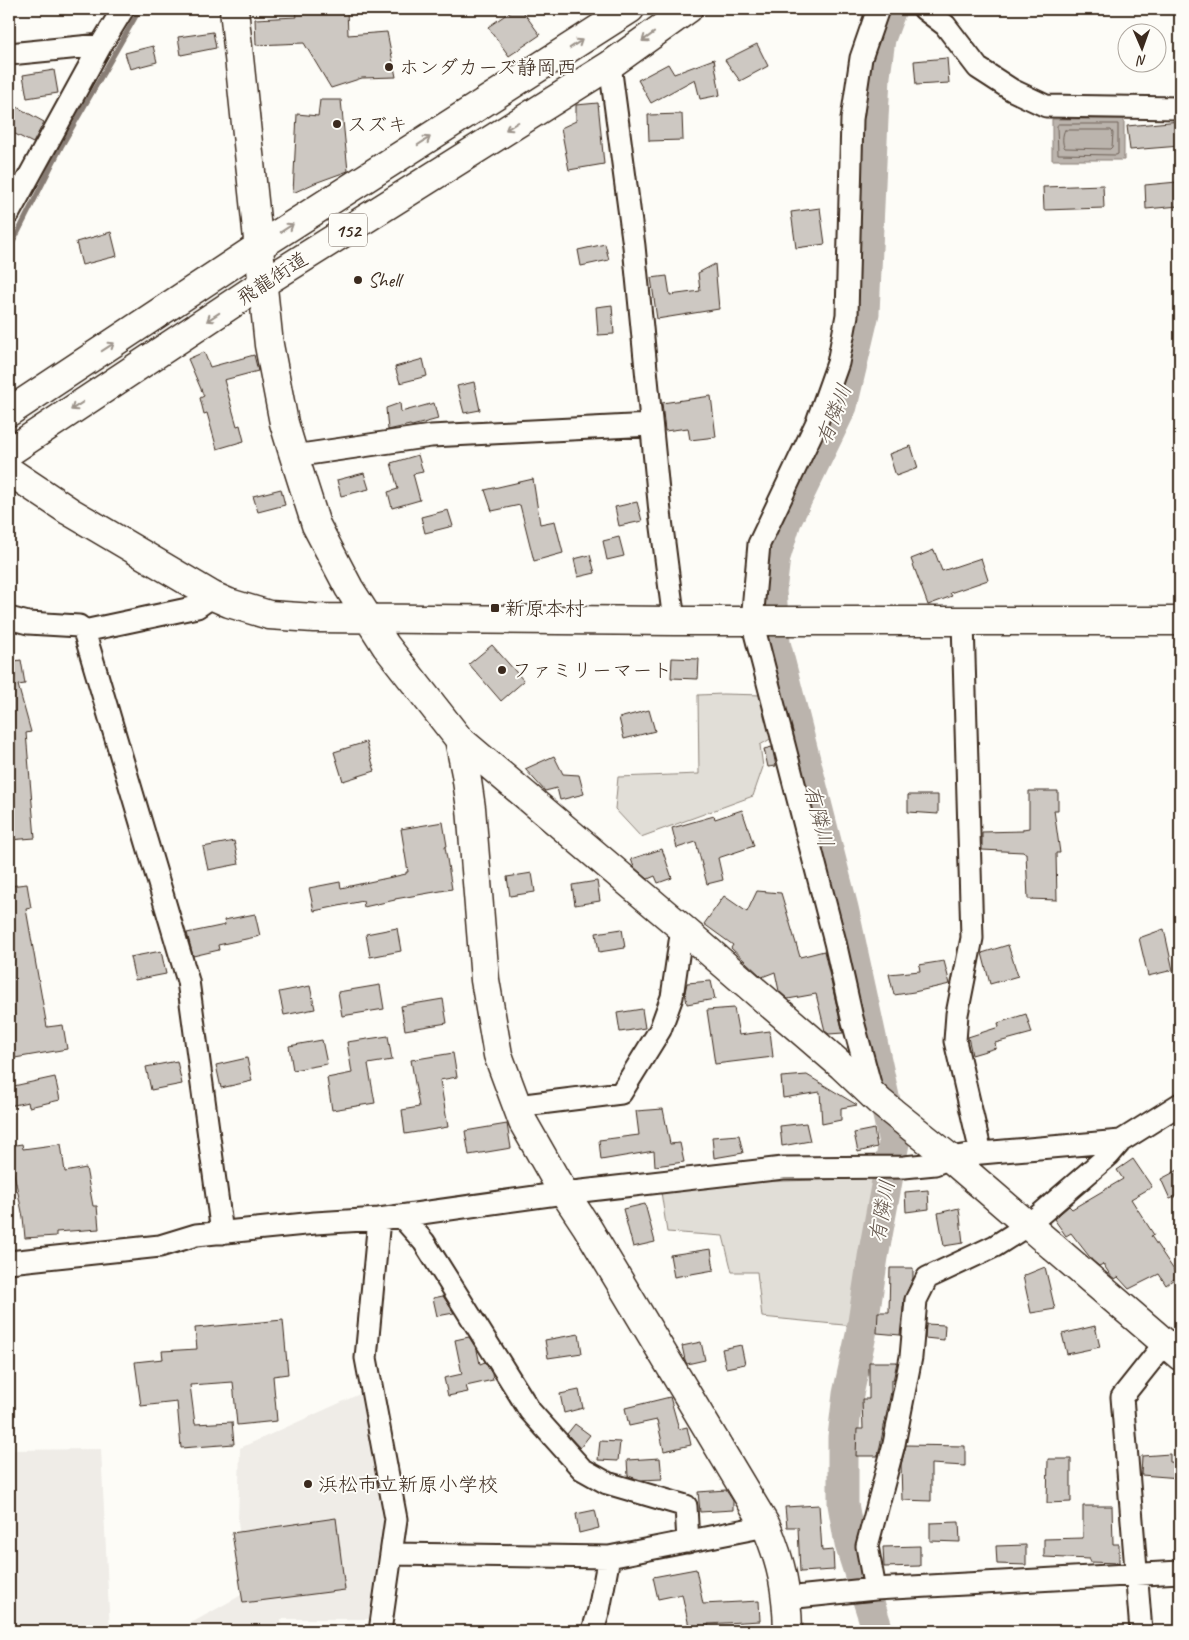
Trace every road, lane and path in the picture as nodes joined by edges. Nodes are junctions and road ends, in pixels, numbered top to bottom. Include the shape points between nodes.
1 (122, 9) edge
2 (234, 9) edge
3 (630, 9) edge
4 (688, 9) edge
5 (878, 9) edge
6 (924, 9) edge
7 (600, 18) edge
8 (101, 45) junction
9 (9, 54) edge
10 (610, 65) junction
11 (1180, 108) edge
12 (9, 186) edge
13 (10, 211) edge
14 (258, 247) junction
15 (262, 284) junction
16 (9, 412) edge
17 (651, 425) junction
18 (9, 452) edge
19 (294, 456) junction
20 (9, 471) edge
21 (213, 596) junction
22 (9, 618) edge
23 (367, 618) junction
24 (674, 621) junction
25 (756, 621) junction
26 (1180, 621) edge
27 (963, 622) junction
28 (84, 631) junction
29 (459, 739) junction
30 (682, 928) junction
31 (876, 1098) junction
32 (1180, 1104) edge
33 (517, 1106) junction
34 (1121, 1141) junction
35 (981, 1153) junction
36 (950, 1158) junction
37 (564, 1193) junction
38 (401, 1216) junction
39 (379, 1218) junction
40 (1028, 1225) junction
41 (222, 1233) junction
42 (9, 1262) edge
43 (1173, 1350) edge
44 (766, 1526) junction
45 (688, 1542) junction
46 (392, 1554) junction
47 (609, 1558) junction
48 (1180, 1572) edge
49 (1135, 1574) junction
50 (866, 1590) junction
51 (787, 1598) junction
52 (380, 1631) edge
53 (592, 1631) edge
54 (788, 1631) edge
55 (1141, 1631) edge

1 - 8 street
2 - 14 main road
3 - 7 main road, 飛龍街道 / 152
4 -> 10 main road, 飛龍街道 / 152
5 - 25 street via 860,58 852,119 847,315 838,363 817,422 759,544
6 - 11 street via 945,25 978,68 1046,106
14 -> 7 main road, 飛龍街道 / 152
8 - 9 street
8 - 13 street
10 -> 15 main road, 飛龍街道 / 152
10 - 17 street via 634,246
12 - 13 street
14 - 15 main road
16 -> 14 main road, 飛龍街道 / 152
15 -> 18 main road, 飛龍街道 / 152
15 - 19 main road via 274,375
17 - 19 street via 431,436
17 - 24 street
19 - 23 main road via 316,525
20 - 21 main road via 69,511
21 - 23 main road via 269,615
21 - 28 street via 197,607
22 - 28 street via 28,623 79,626
23 - 24 main road
23 - 29 main road
24 - 25 main road
25 - 27 main road
25 - 31 street via 852,1018
26 - 27 main road
27 - 35 street via 972,938 955,1041
28 - 41 street via 188,981
29 - 30 main road
29 - 33 main road via 471,808 485,980 498,1055
30 - 31 main road
30 - 33 street via 672,997 660,1030 620,1093
31 - 36 main road
32 - 34 street
33 - 37 main road
34 - 35 street
34 - 40 street
35 - 36 street
36 - 37 street via 935,1164 904,1167 783,1168
36 - 40 main road
37 - 38 street
37 - 44 main road
38 - 39 street
38 - 45 street via 424,1242 530,1411 582,1469 607,1483 686,1506
39 - 41 street
39 - 46 street via 366,1358 396,1519
40 - 43 main road
40 - 50 street via 995,1246 927,1278 916,1300 911,1357 894,1444 867,1546
41 - 42 street via 196,1235 160,1246
43 - 49 street via 1122,1397
44 - 45 street
44 - 51 main road via 782,1568
45 - 47 street
46 - 47 street
46 - 52 street
47 - 53 street
48 - 49 street
49 - 50 street
49 - 55 street
50 - 51 street
51 - 54 main road

